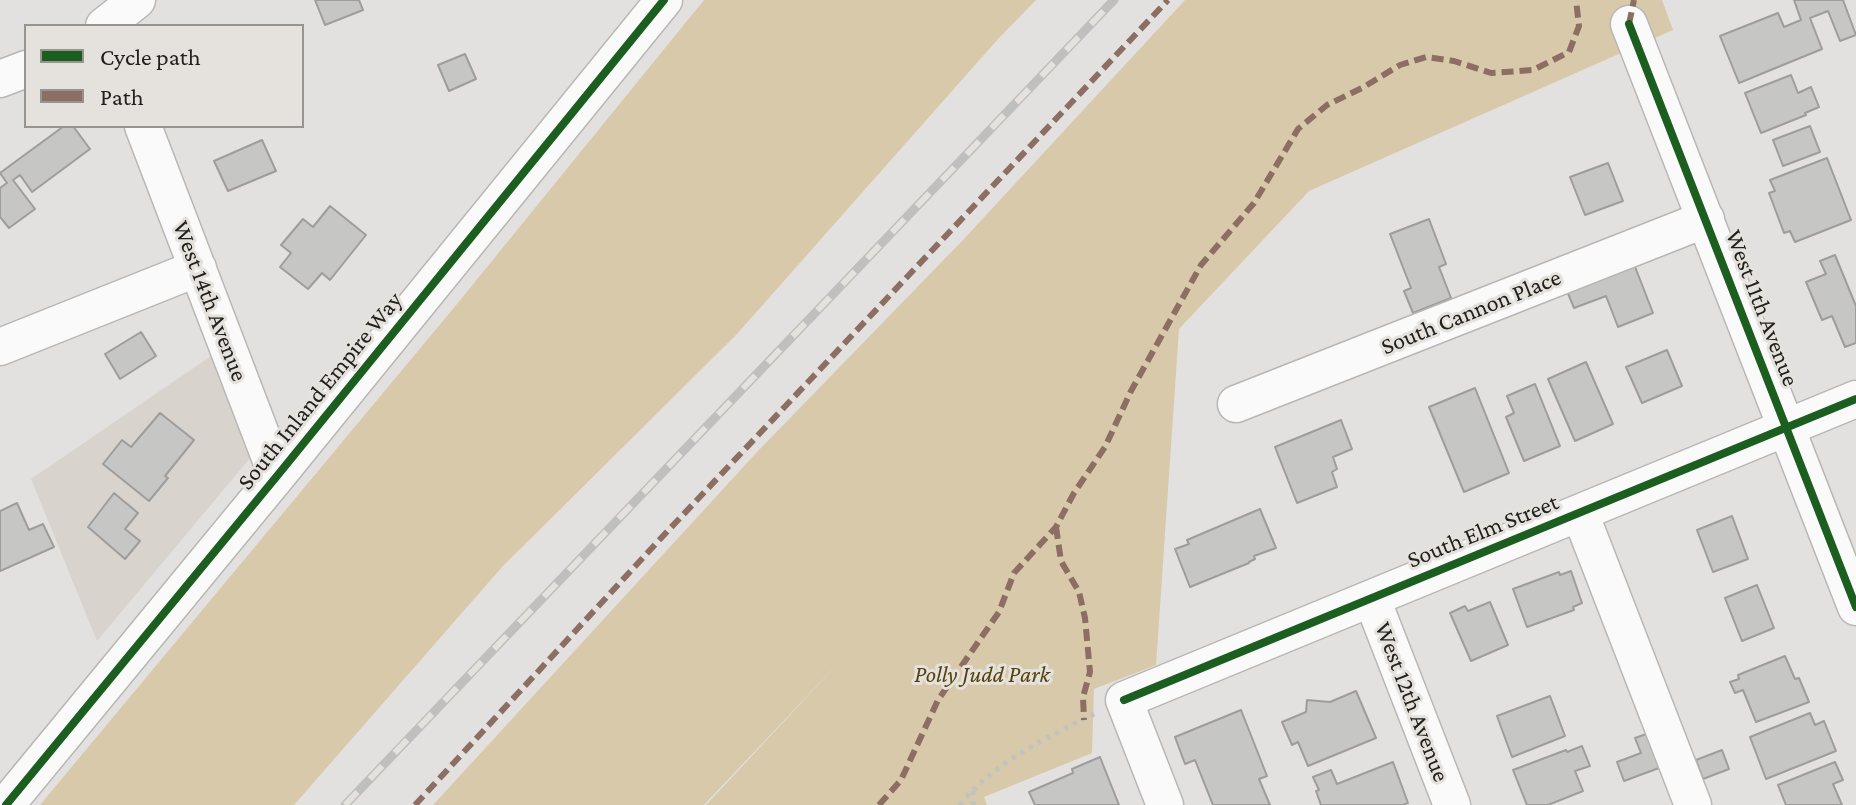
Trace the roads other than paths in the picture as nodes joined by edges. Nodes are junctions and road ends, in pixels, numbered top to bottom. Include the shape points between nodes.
1 (664, 0) edge
2 (1629, 24) dead end
3 (24, 70) edge
4 (0, 79) edge
5 (144, 128) edge
6 (1706, 219) junction
7 (198, 268) junction
8 (0, 347) edge
9 (1856, 399) edge
10 (1236, 404) dead end
11 (1786, 428) junction
12 (277, 476) junction
13 (1580, 513) junction
14 (1372, 599) junction
15 (1856, 607) edge
16 (6, 805) edge
17 (1165, 805) edge
18 (1452, 805) edge
19 (1693, 805) edge

1 - 12 street, South Inland Empire Way
2 - 6 street, West 11th Avenue
3 - 4 street
5 - 7 street, West 14th Avenue
6 - 10 street, South Cannon Place
6 - 11 street, West 11th Avenue
7 - 8 street
7 - 12 street, West 14th Avenue
9 - 11 street, South Elm Street
11 - 13 street, South Elm Street
11 - 15 street, West 11th Avenue
12 - 16 street, South Inland Empire Way
13 - 14 street, South Elm Street
13 - 19 street
14 - 17 street, South Elm Street via 1124,700
14 - 18 street, West 12th Avenue

